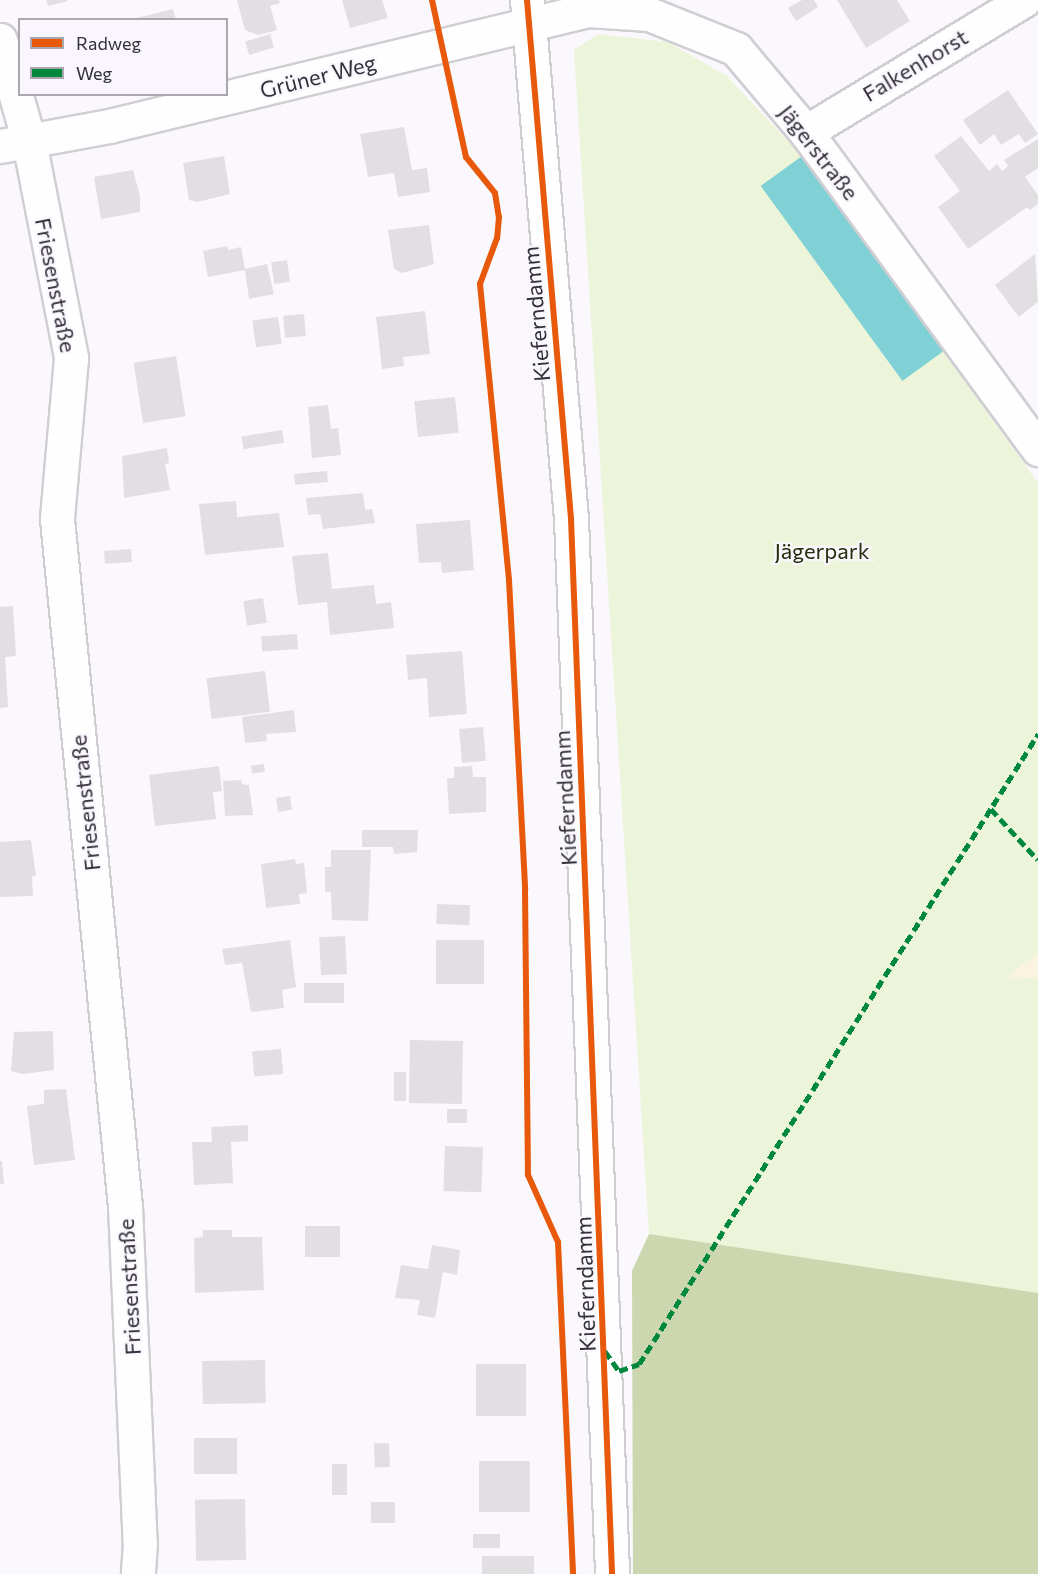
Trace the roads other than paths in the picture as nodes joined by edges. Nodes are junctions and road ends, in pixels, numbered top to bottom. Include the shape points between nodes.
1 (1024, 0) edge
2 (528, 11) edge
3 (0, 40) edge
4 (228, 94) edge
5 (219, 96) edge
6 (806, 132) junction
7 (15, 143) edge
8 (1038, 449) edge
9 (138, 1574) edge
10 (612, 1574) edge

1 - 6 street, Falkenhorst
2 - 4 street, Grüner Weg
2 - 6 street, Jägerstraße via 649,14 736,49
2 - 10 street, Kieferndamm via 571,519
3 - 7 street, Friesenstraße
5 - 7 street, Grüner Weg via 121,123
6 - 8 street, Jägerstraße
7 - 9 street, Friesenstraße via 71,358 57,519 125,1206 140,1543

